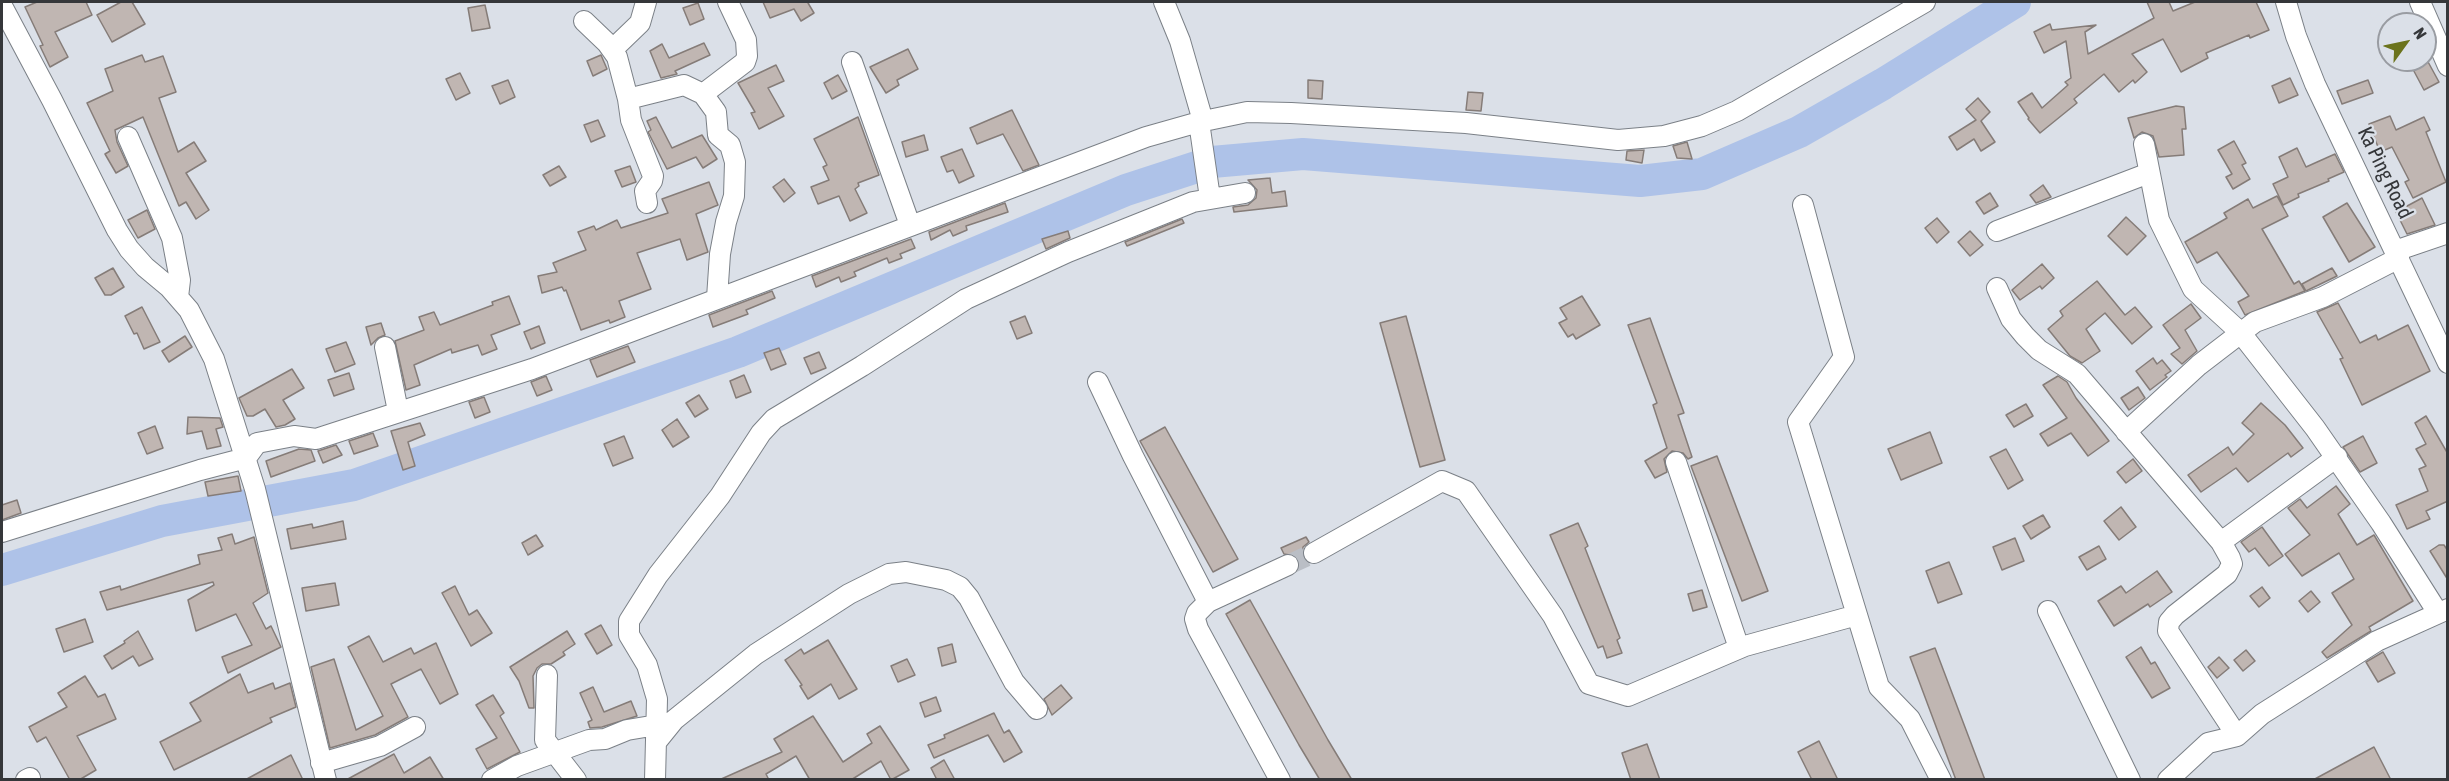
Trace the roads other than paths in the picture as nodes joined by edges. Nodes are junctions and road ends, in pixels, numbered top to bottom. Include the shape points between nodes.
1 (646, 2) edge
2 (728, 2) edge
3 (1164, 2) edge
4 (1925, 2) edge
5 (2286, 2) edge
6 (2420, 2) edge
7 (2, 6) edge
8 (584, 21) dead end
9 (612, 50) junction
10 (852, 62) dead end
11 (2448, 66) edge
12 (703, 94) junction
13 (628, 99) junction
14 (1201, 122) junction
15 (128, 137) dead end
16 (2144, 144) dead end
17 (2149, 172) junction
18 (1209, 190) junction
19 (1245, 193) dead end
20 (646, 203) dead end
21 (1803, 205) dead end
22 (910, 225) junction
23 (1997, 231) dead end
24 (2448, 233) edge
25 (2397, 254) junction
26 (1997, 288) dead end
27 (178, 297) junction
28 (717, 298) junction
29 (2240, 332) junction
30 (385, 347) dead end
31 (2448, 363) edge
32 (1098, 382) dead end
33 (398, 411) junction
34 (2126, 432) junction
35 (2337, 457) junction
36 (246, 458) junction
37 (1676, 462) dead end
38 (2, 532) edge
39 (2221, 542) junction
40 (1314, 553) tunnel mouth
41 (1288, 565) tunnel mouth
42 (1208, 602) junction
43 (2048, 611) dead end
44 (2443, 611) edge
45 (1857, 615) junction
46 (1739, 648) junction
47 (547, 675) dead end
48 (1037, 709) dead end
49 (416, 727) dead end
50 (657, 733) junction
51 (2237, 736) junction
52 (556, 753) junction
53 (323, 771) edge
54 (492, 780) edge
55 (576, 780) edge
56 (655, 780) edge
57 (1281, 780) edge
58 (1941, 780) edge
59 (2130, 780) edge
60 (2168, 780) edge

1 - 9 street via 640,23
2 - 12 street via 746,40 747,56 745,62
3 - 14 street via 1180,42
4 - 14 street via 1737,111 1664,136 1618,140 1466,123 1291,113 1247,112
5 - 25 street, Ka Ping Road via 2315,84
6 - 11 street
7 - 27 street via 117,230 145,267
8 - 9 street
9 - 13 street
10 - 22 street
12 - 13 street via 684,85
12 - 28 street via 716,112 717,132 730,145 735,162 734,196 720,254
13 - 20 street via 634,130 652,176 645,191
14 - 18 street
14 - 22 street via 1146,137
15 - 27 street via 172,238 180,280
16 - 17 street
17 - 23 street
17 - 29 street via 2159,220 2193,289
18 - 19 street
18 - 50 street via 1193,202 1068,252 966,299 774,419 628,621 629,635 647,666 657,699
21 - 45 street via 1844,357 1798,422
22 - 28 street
24 - 25 street
25 - 29 street via 2323,297 2255,322
25 - 31 street, Ka Ping Road
26 - 34 street via 2025,336 2039,350 2077,374
27 - 36 street via 214,359
28 - 33 street via 532,369
29 - 34 street
29 - 35 street
30 - 33 street
32 - 42 street
33 - 36 street via 316,439 294,436 257,443
34 - 39 street
35 - 39 street
35 - 44 street
36 - 38 street
36 - 53 street
37 - 46 street
39 - 51 street via 2230,558 2231,570 2175,615 2168,631
40 - 46 street via 1442,481 1466,491 1553,616 1589,684 1628,696
41 - 42 street
42 - 57 street via 1197,613 1198,628
43 - 59 street
44 - 51 street via 2377,641 2262,714
45 - 46 street
45 - 58 street via 1879,687 1910,719
47 - 52 street via 545,740
48 - 50 street via 1014,682 960,587 906,572 889,574 849,594 756,654
49 - 53 street
50 - 52 street via 627,730
50 - 56 street
51 - 60 street via 2208,742
52 - 54 street via 517,766
52 - 55 street

